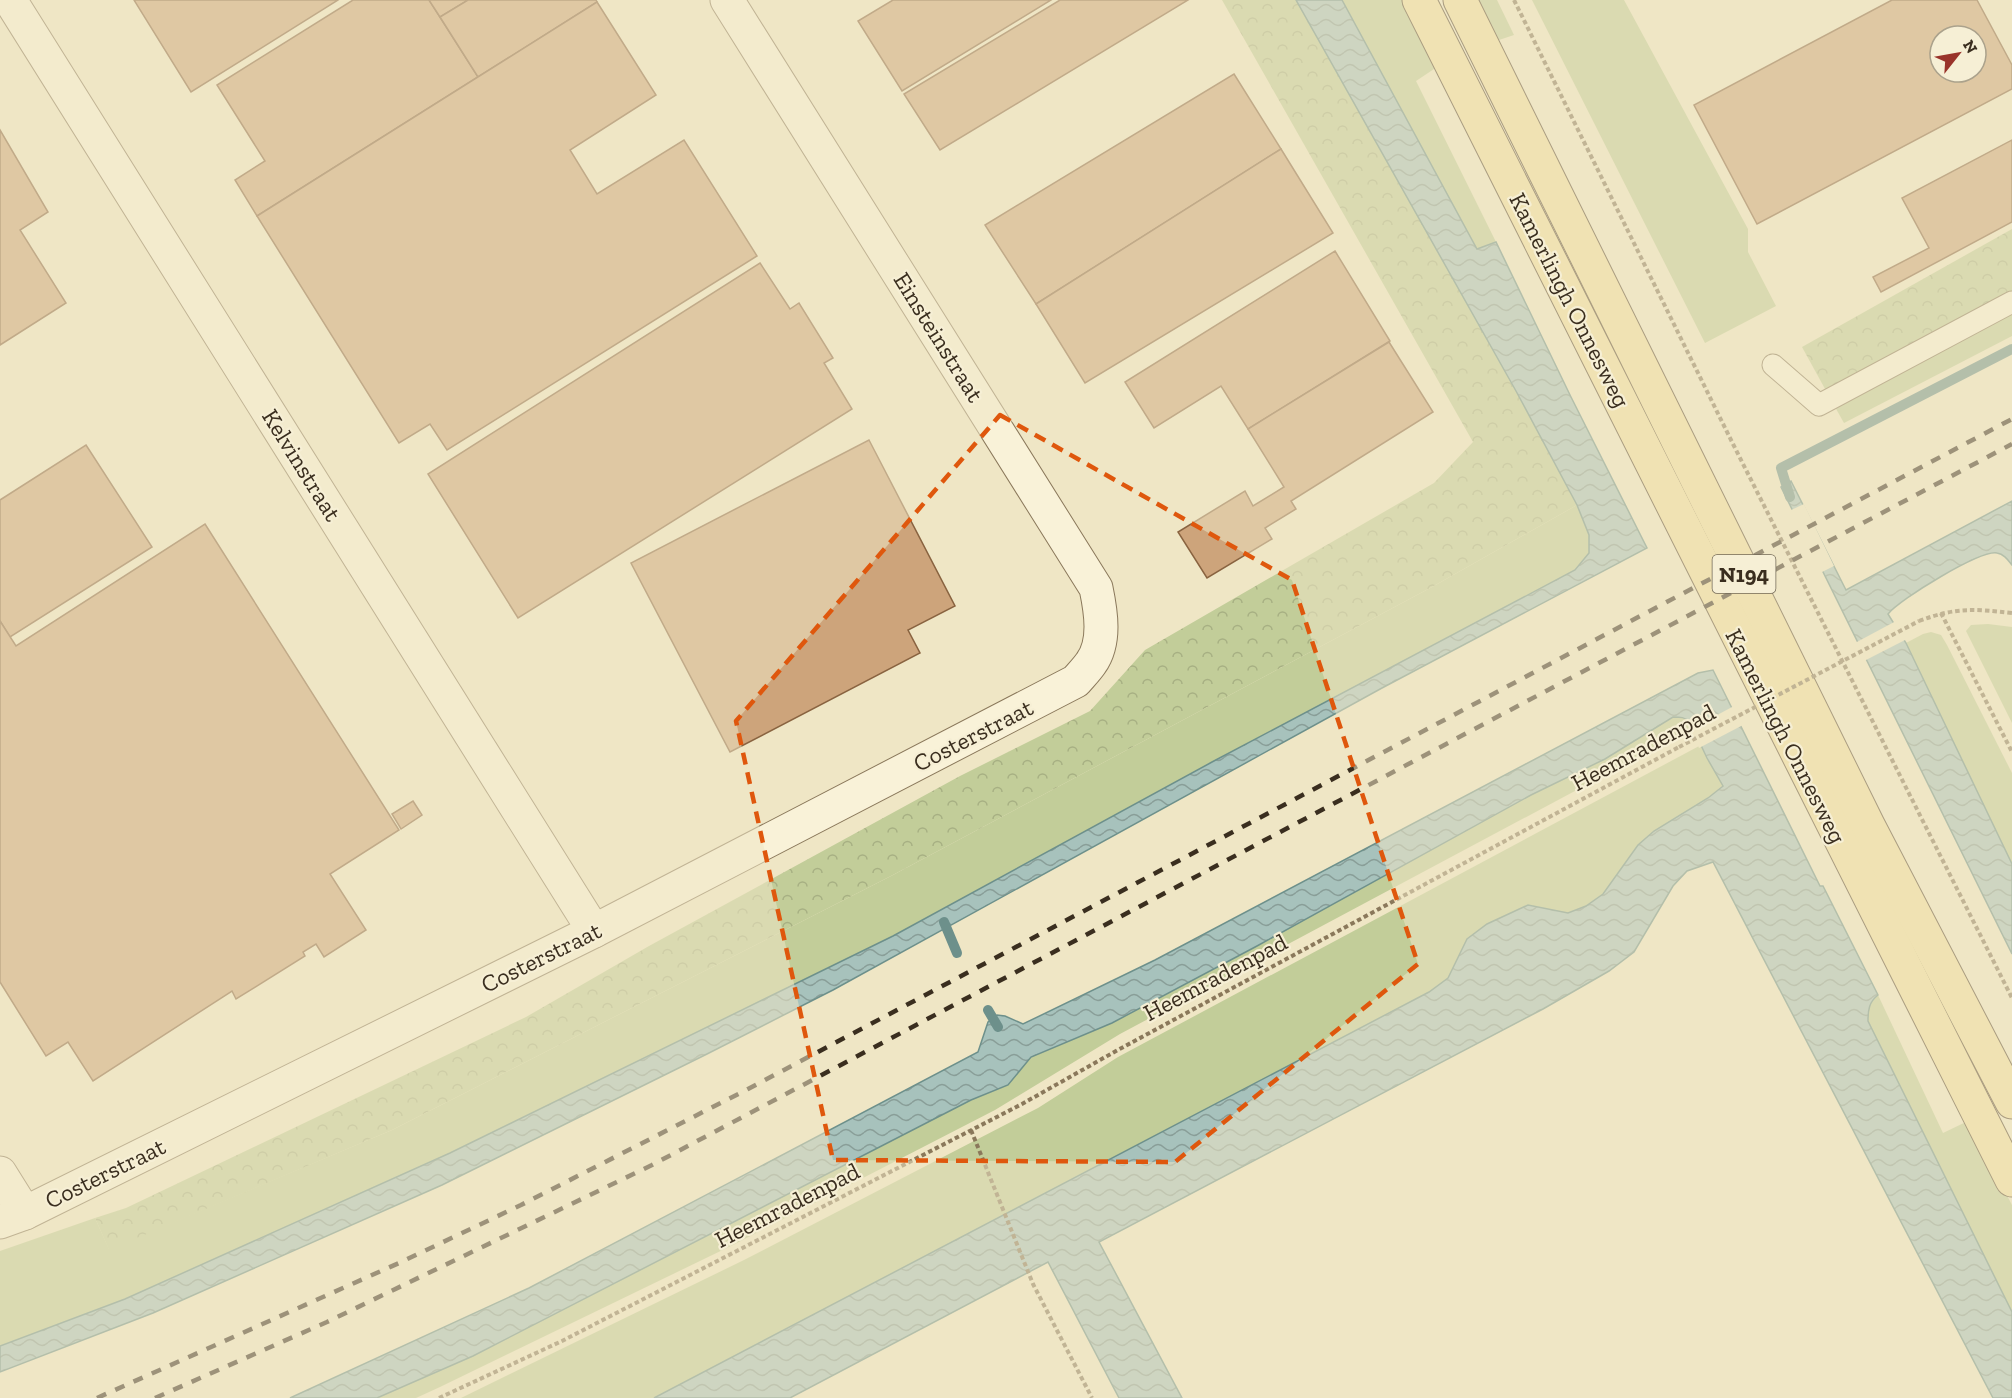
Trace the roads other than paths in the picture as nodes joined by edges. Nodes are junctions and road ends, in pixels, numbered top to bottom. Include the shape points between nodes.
1 (10, 0) edge
2 (727, 0) edge
3 (1419, 0) edge
4 (1460, 0) edge
5 (2012, 302) edge
6 (1773, 364) dead end
7 (1076, 681) joint
8 (594, 931) junction
9 (2012, 1102) edge
10 (0, 1173) edge
11 (2012, 1180) edge
12 (13, 1218) edge

1 - 8 street, Kelvinstraat
2 - 7 street, Einsteinstraat via 1096,588 1101,633 1093,661
3 - 11 main road, Kamerlingh Onnesweg / N194
4 - 9 main road, Kamerlingh Onnesweg / N194 via 1868,825
5 - 6 lane via 1818,405
7 - 8 street, Costerstraat
8 - 12 street, Costerstraat
10 - 12 street

